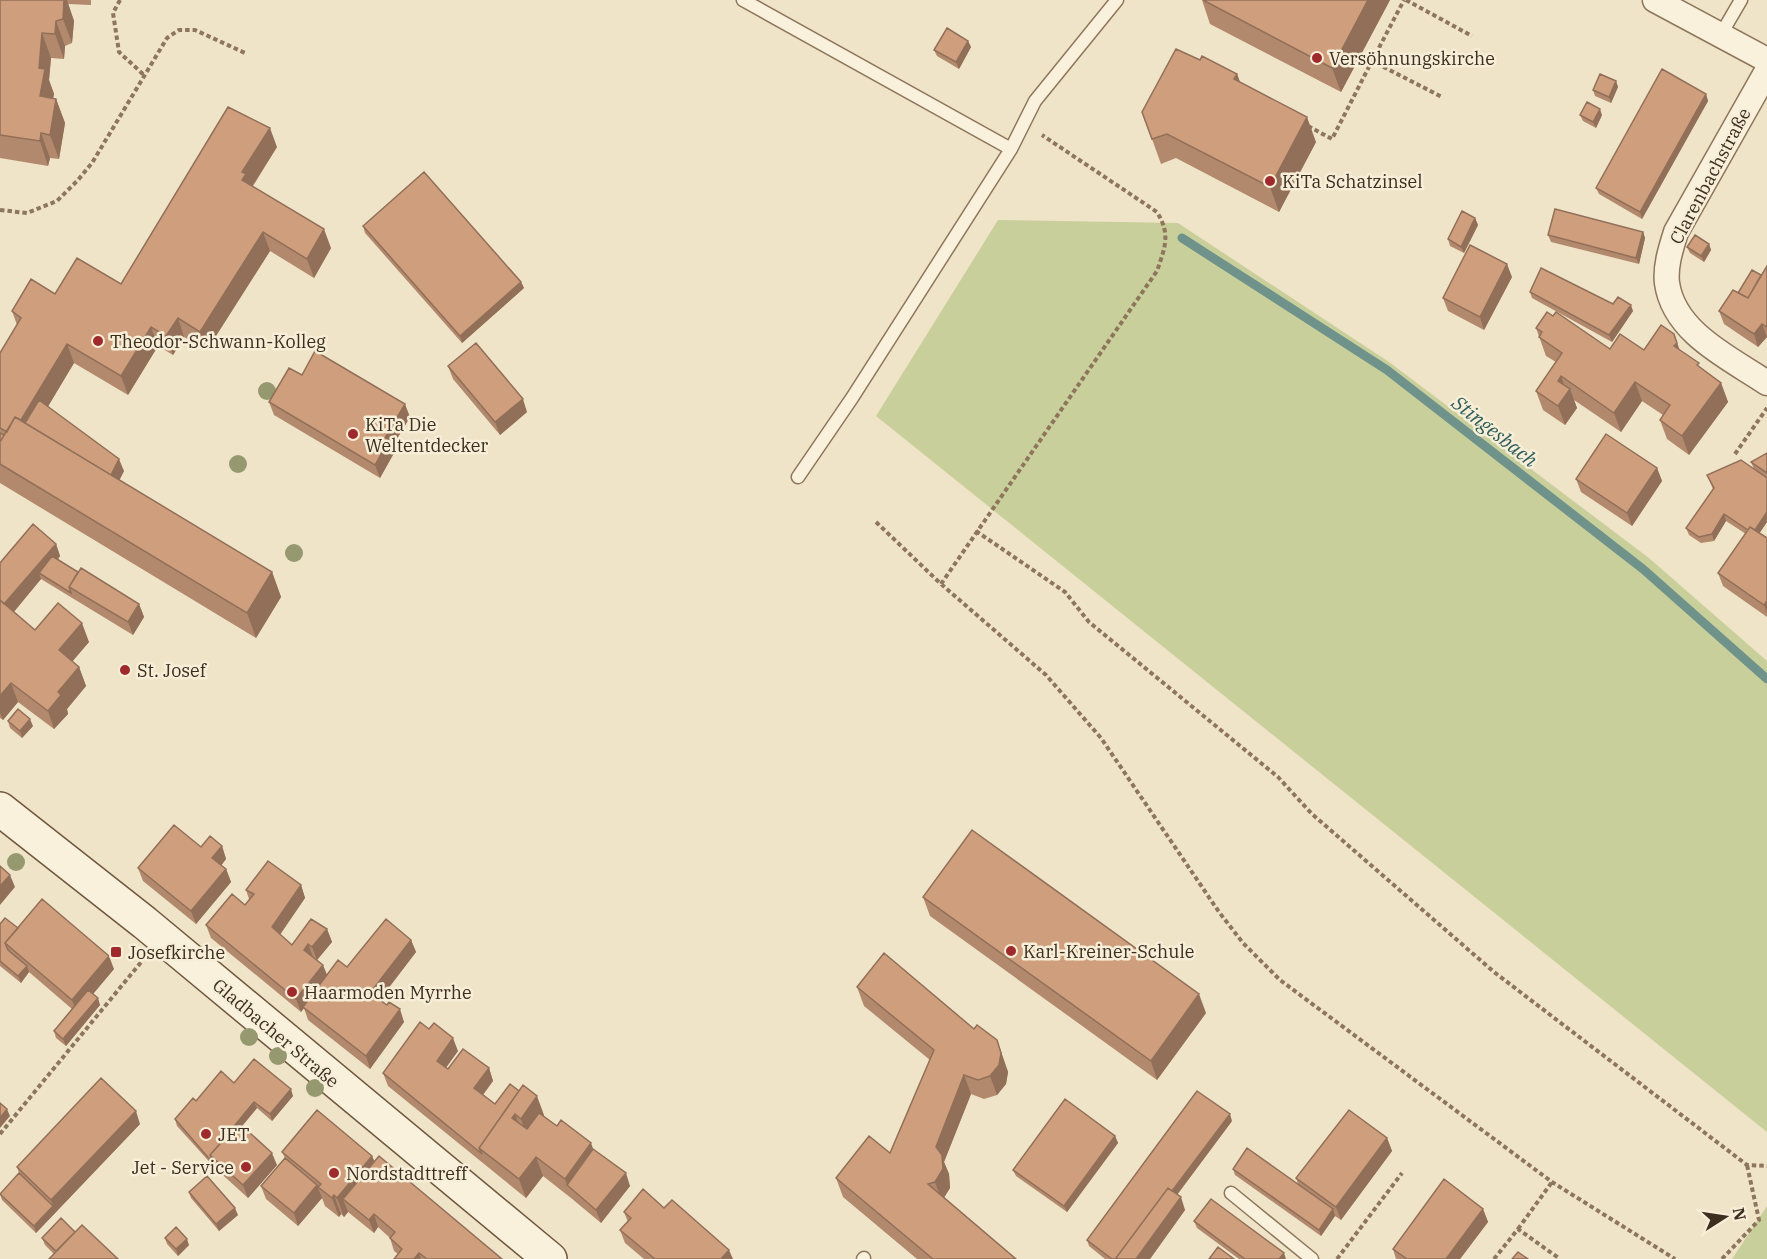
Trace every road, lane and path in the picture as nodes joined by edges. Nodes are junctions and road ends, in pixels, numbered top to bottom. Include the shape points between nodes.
1 (120, 0) edge
2 (742, 0) edge
3 (1117, 0) edge
4 (1405, 0) edge
5 (1655, 0) edge
6 (1741, 0) edge
7 (1472, 36) dead end
8 (1720, 36) junction
9 (245, 53) dead end
10 (1767, 60) edge
11 (1372, 61) junction
12 (1767, 71) edge
13 (145, 76) junction
14 (1442, 97) dead end
15 (1023, 122) junction
16 (1303, 123) edge
17 (1011, 148) junction
18 (0, 210) edge
19 (1767, 383) edge
20 (1767, 408) edge
21 (1736, 454) dead end
22 (798, 477) dead end
23 (876, 522) dead end
24 (976, 531) junction
25 (941, 584) junction
26 (0, 809) edge
27 (161, 937) junction
28 (0, 1134) edge
29 (1747, 1165) junction
30 (1767, 1166) edge
31 (1402, 1173) dead end
32 (1552, 1182) junction
33 (1231, 1193) dead end
34 (1518, 1229) junction
35 (550, 1259) edge
36 (1312, 1259) edge
37 (1337, 1259) edge
38 (1494, 1259) edge
39 (1560, 1259) edge
40 (1675, 1259) edge
41 (1722, 1259) edge

1 - 13 path via 113,13 119,52
2 - 17 lane
3 - 15 lane via 1035,101
4 - 7 path
4 - 11 path
5 - 8 street
6 - 8 lane
8 - 10 street
9 - 13 path via 195,30 179,30 167,38
11 - 14 path
11 - 16 path via 1332,139
12 - 19 street, Clarenbachstraße via 1676,232 1667,283 1675,309 1696,335
13 - 18 path via 92,163 57,201 27,213
15 - 17 lane
15 - 24 path via 1157,212 1166,238 1157,271
17 - 22 lane
20 - 21 path
23 - 25 path
24 - 25 path
24 - 29 path via 1065,592 1089,622 1278,777 1312,814 1494,972
25 - 32 path via 1046,675 1101,738 1219,912 1280,980
26 - 27 main road, Gladbacher Straße
27 - 28 path
27 - 35 main road, Gladbacher Straße
29 - 30 path
29 - 41 path via 1759,1220
31 - 37 path
32 - 34 path
32 - 40 path
33 - 36 lane
34 - 38 path
34 - 39 path

